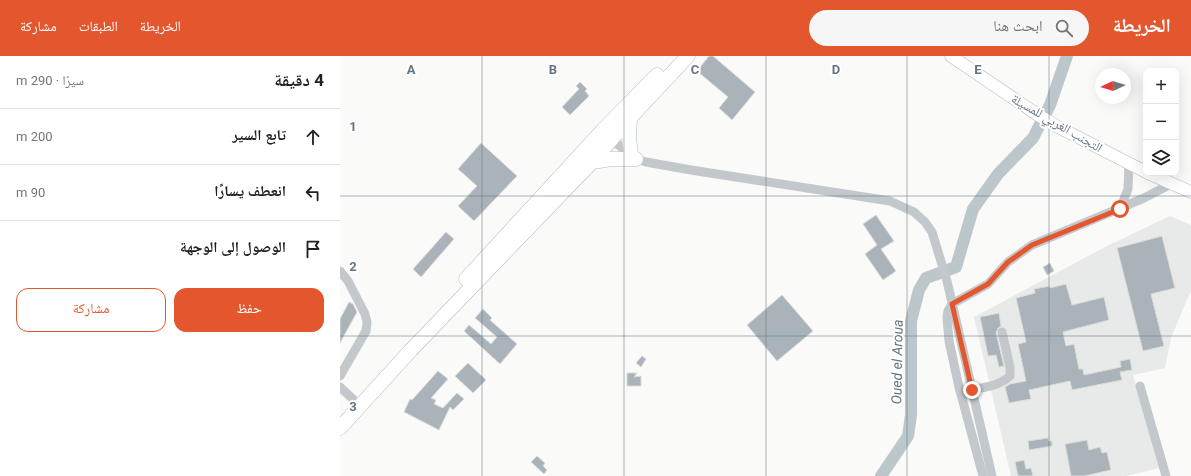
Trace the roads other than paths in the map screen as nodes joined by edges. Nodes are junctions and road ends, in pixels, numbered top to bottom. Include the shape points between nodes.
1 (675, 56) edge
2 (688, 56) edge
3 (951, 56) edge
4 (630, 118) junction
5 (606, 135) junction
6 (634, 157) junction
7 (592, 162) junction
8 (1129, 164) junction
9 (1143, 170) edge
10 (1155, 176) edge
11 (1171, 184) junction
12 (1191, 192) edge
13 (1120, 209) junction
14 (340, 271) edge
15 (952, 304) junction
16 (1002, 332) dead end
17 (340, 376) edge
18 (1140, 386) dead end
19 (340, 387) edge
20 (959, 387) junction
21 (971, 387) junction
22 (354, 400) junction
23 (340, 415) edge
24 (980, 427) junction
25 (340, 428) edge
26 (971, 430) junction
27 (983, 476) edge
28 (992, 476) edge
29 (1166, 476) edge

1 - 5 highway
2 - 4 highway
3 - 8 main road, التجنب الغربي للمسيلة via 1038,115
4 - 5 highway
4 - 6 highway via 629,138
5 - 6 street
5 - 7 highway
5 - 22 highway
6 - 7 highway
6 - 15 street via 673,167 890,201 914,212 932,232
7 - 25 highway via 411,350
8 - 9 main road, التجنب الغربي للمسيلة
8 - 13 street via 1128,189
10 - 11 main road, التجنب الغربي للمسيلة
11 - 12 main road, التجنب الغربي للمسيلة
11 - 13 street
13 - 15 street via 1032,245 1008,262 988,284
14 - 17 street via 366,314 367,322 366,332
15 - 20 street via 947,318
15 - 21 street
16 - 21 street via 1010,376 997,385
18 - 29 street
19 - 22 street
20 - 21 street
20 - 26 street
21 - 24 street
22 - 23 highway
24 - 26 street
24 - 28 street
26 - 27 street

